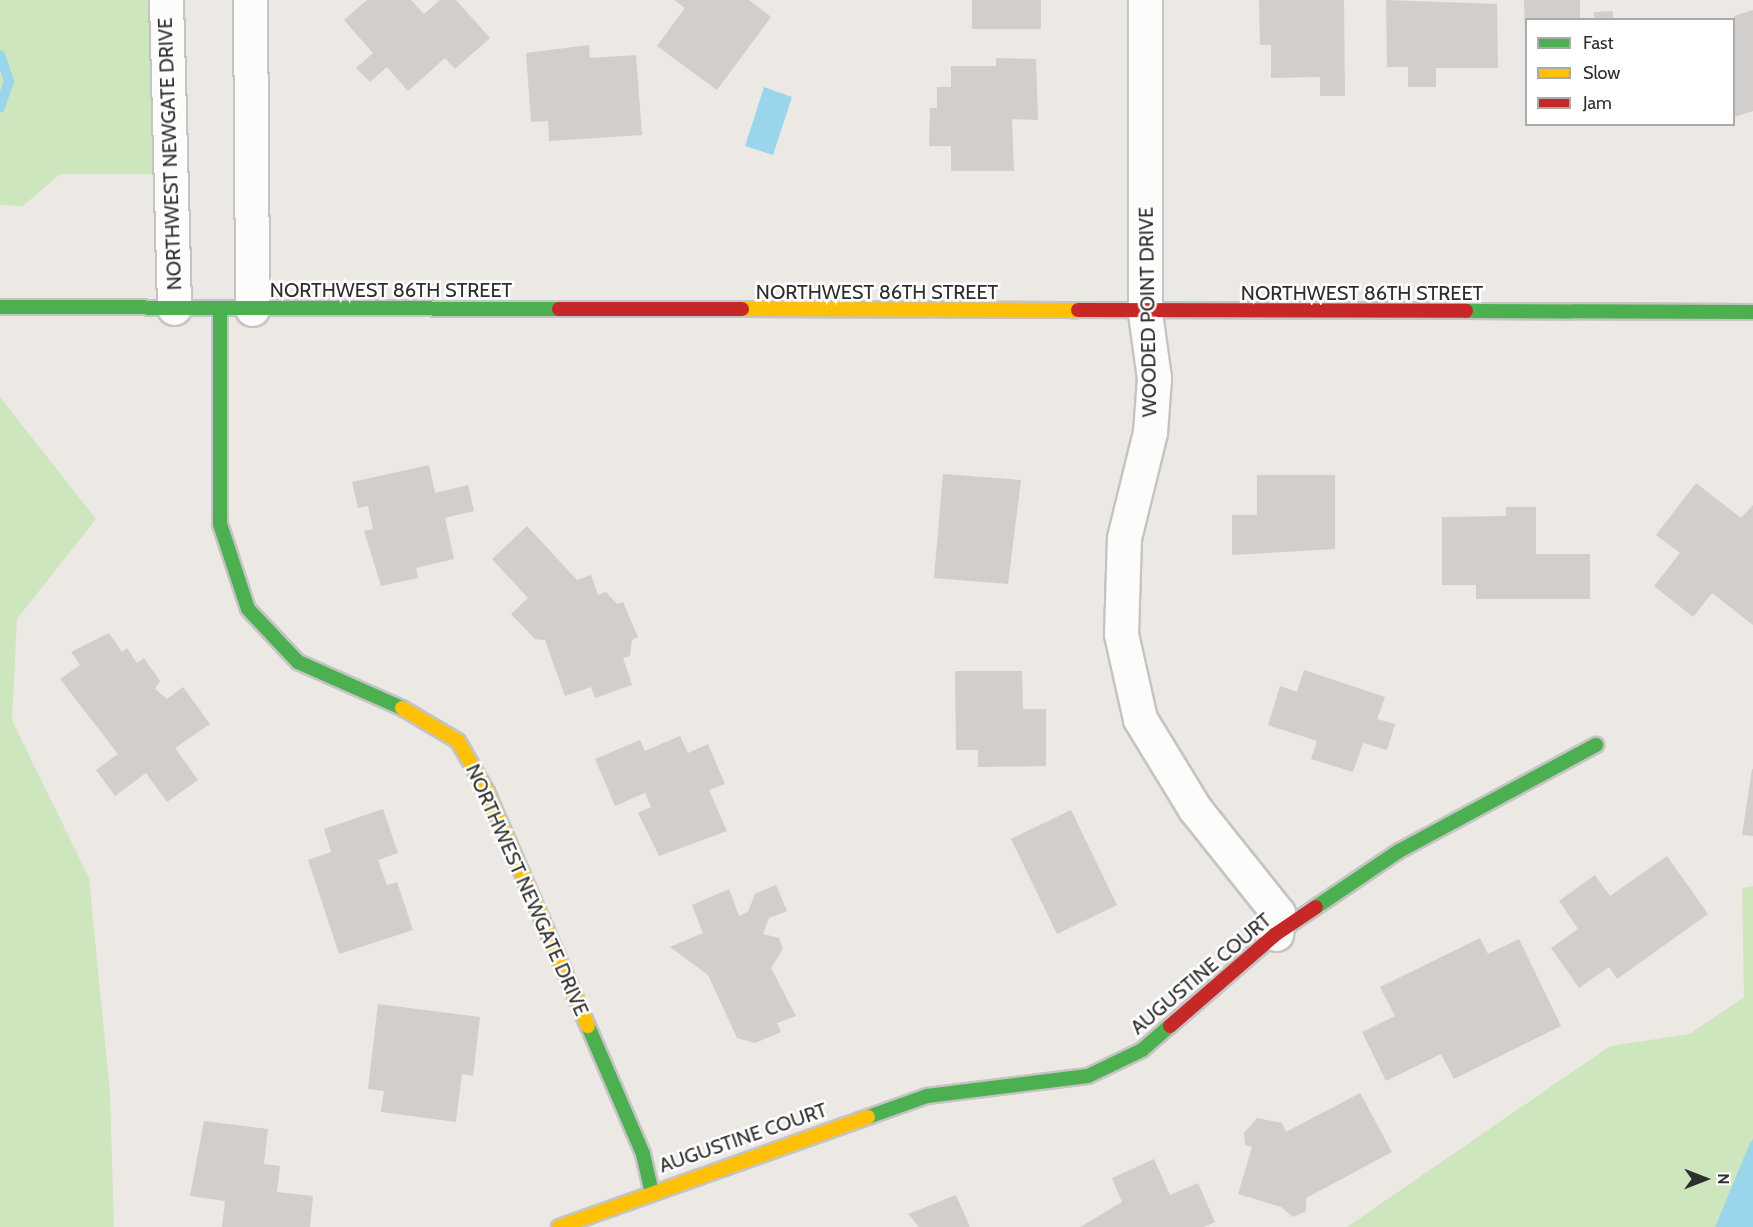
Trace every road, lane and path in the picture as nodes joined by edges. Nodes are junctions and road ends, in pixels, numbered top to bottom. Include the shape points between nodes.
1 (166, 0) edge
2 (250, 0) edge
3 (1145, 0) edge
4 (0, 308) edge
5 (174, 308) junction
6 (236, 309) junction
7 (1753, 312) edge
8 (1145, 313) junction
9 (1596, 745) dead end
10 (1276, 934) junction
11 (651, 1190) junction
12 (559, 1227) edge

1 - 5 street, NORTHWEST NEWGATE DRIVE
2 - 6 street, NORTHWEST NEWGATE DRIVE
3 - 8 street, WOODED POINT DRIVE
4 - 5 street, NORTHWEST 86TH STREET
5 - 6 street, NORTHWEST 86TH STREET
6 - 8 street, NORTHWEST 86TH STREET
6 - 11 street, NORTHWEST NEWGATE DRIVE via 220,524 248,609 298,662 412,712 458,741 487,792 643,1154
7 - 8 street, NORTHWEST 86TH STREET
8 - 10 street, WOODED POINT DRIVE via 1154,378 1150,432 1124,537 1121,634 1140,719 1195,809 1278,913
9 - 10 street, AUGUSTINE COURT via 1399,851
10 - 11 street, AUGUSTINE COURT via 1142,1050 1088,1076 927,1096
11 - 12 street, AUGUSTINE COURT

